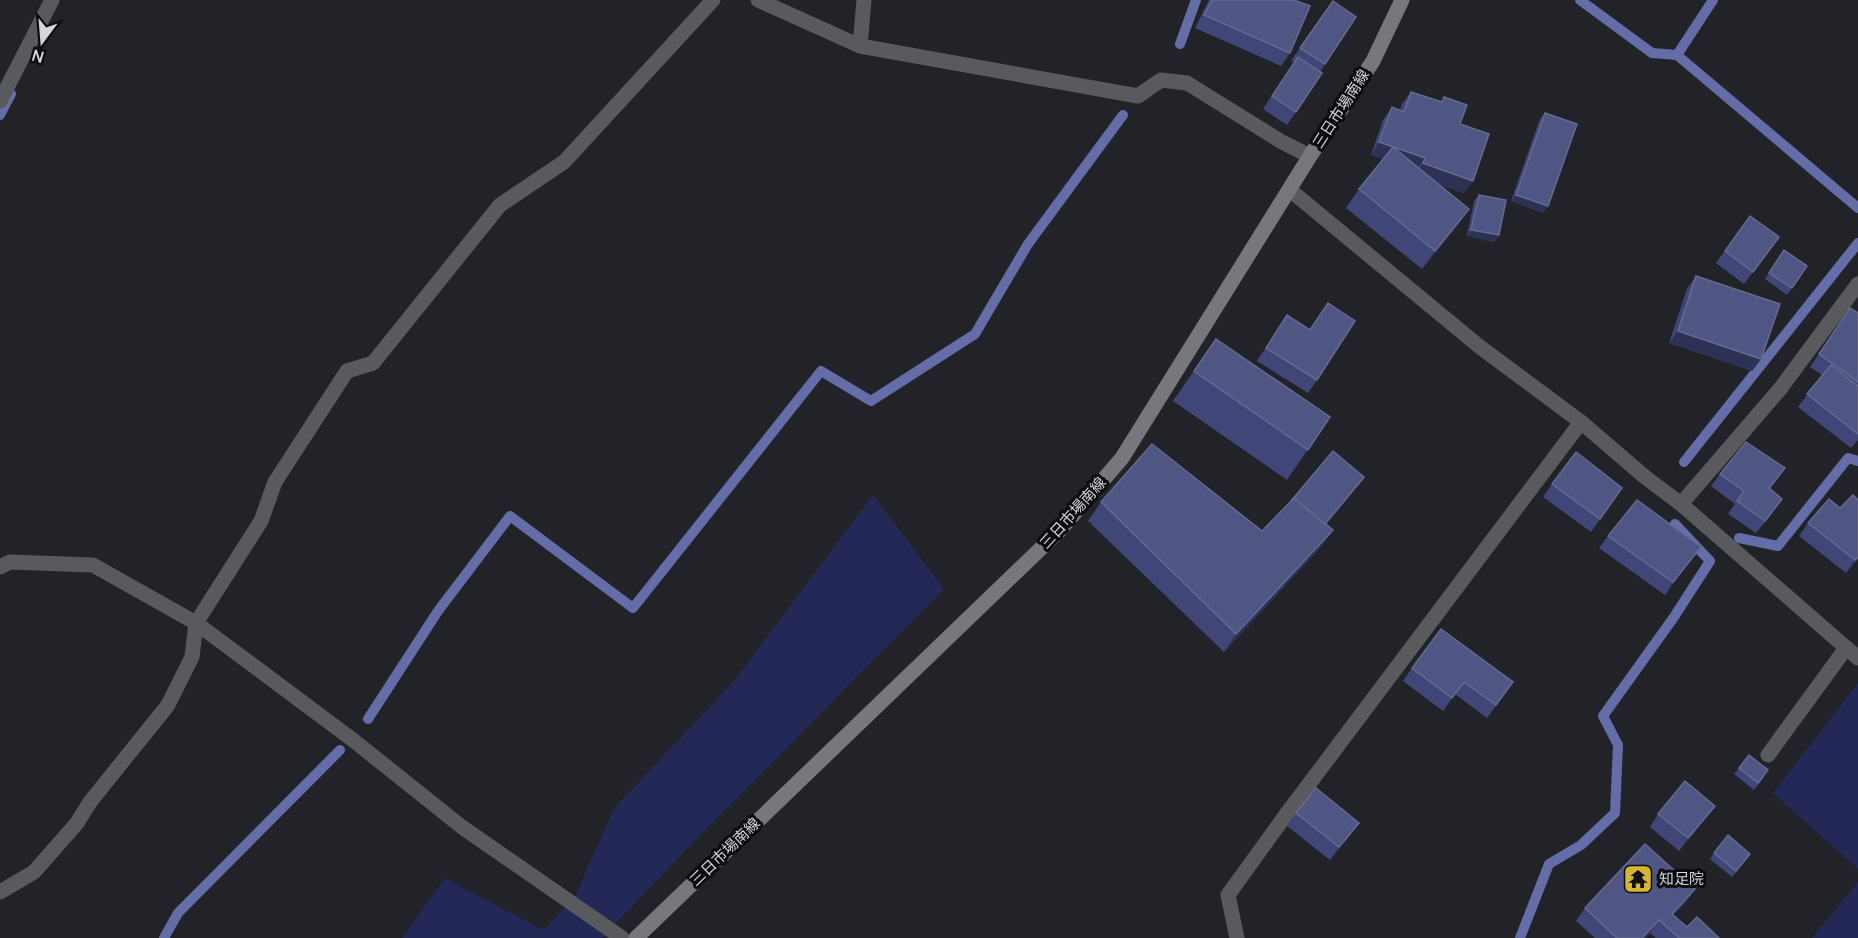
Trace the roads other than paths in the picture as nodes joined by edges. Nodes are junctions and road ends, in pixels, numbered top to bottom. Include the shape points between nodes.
1 (52, 0) edge
2 (713, 0) edge
3 (758, 0) edge
4 (864, 0) edge
5 (1402, 0) edge
6 (860, 46) junction
7 (0, 101) edge
8 (1310, 156) junction
9 (1290, 190) junction
10 (1858, 284) edge
11 (1581, 422) junction
12 (1681, 504) junction
13 (0, 567) edge
14 (196, 622) junction
15 (1846, 648) junction
16 (1858, 658) edge
17 (1768, 755) dead end
18 (0, 892) edge
19 (622, 938) edge
20 (636, 938) edge
21 (1236, 938) edge

1 - 7 street
2 - 14 street via 564,162 500,205 372,363 347,371 275,482 261,521
3 - 6 street
4 - 6 street
5 - 8 main road, 三日市場南線 via 1373,61
6 - 8 street via 1138,96 1161,80 1187,82
8 - 9 main road, 三日市場南線
9 - 11 street via 1480,347
9 - 20 main road, 三日市場南線 via 1122,458 1068,521
10 - 12 street via 1780,389
11 - 12 street
11 - 21 street via 1228,895
12 - 15 street
13 - 14 street via 10,562 93,565
14 - 18 street via 192,657 168,705 34,872
14 - 19 street via 462,827
15 - 16 street
15 - 17 street

